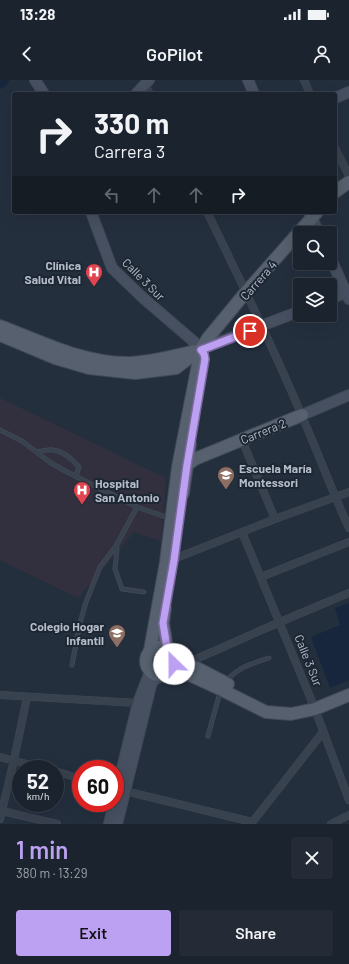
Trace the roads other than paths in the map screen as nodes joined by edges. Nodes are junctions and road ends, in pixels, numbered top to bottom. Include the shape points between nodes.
1 (35, 80) edge
2 (248, 80) edge
3 (304, 80) edge
4 (147, 82) edge
5 (43, 92) edge
6 (138, 92) edge
7 (150, 92) edge
8 (253, 92) edge
9 (309, 92) edge
10 (349, 92) edge
11 (337, 97) edge
12 (337, 152) edge
13 (349, 176) edge
14 (349, 182) edge
15 (337, 191) edge
16 (92, 214) edge
17 (208, 214) edge
18 (313, 214) edge
19 (317, 226) edge
20 (336, 270) edge
21 (246, 292) junction
22 (348, 294) edge
23 (337, 297) edge
24 (293, 314) edge
25 (0, 326) edge
26 (262, 326) junction
27 (0, 335) edge
28 (201, 350) junction
29 (176, 368) junction
30 (193, 389) junction
31 (349, 395) edge
32 (302, 415) junction
33 (0, 430) edge
34 (242, 440) junction
35 (37, 452) junction
36 (182, 466) junction
37 (76, 476) junction
38 (349, 492) edge
39 (334, 497) junction
40 (137, 507) junction
41 (176, 517) junction
42 (275, 519) junction
43 (349, 528) edge
44 (242, 532) junction
45 (349, 542) edge
46 (116, 546) junction
47 (170, 561) junction
48 (261, 577) junction
49 (144, 592) dead end
50 (349, 593) edge
51 (280, 622) junction
52 (167, 648) junction
53 (150, 650) junction
54 (269, 658) dead end
55 (174, 659) junction
56 (187, 663) junction
57 (72, 665) dead end
58 (161, 673) junction
59 (222, 685) junction
60 (349, 687) edge
61 (0, 695) edge
62 (349, 695) edge
63 (27, 696) junction
64 (138, 703) junction
65 (313, 706) junction
66 (324, 732) junction
67 (208, 736) dead end
68 (0, 757) edge
69 (14, 760) joint
70 (124, 765) edge
71 (12, 768) edge
72 (124, 773) edge
73 (124, 793) edge
74 (349, 800) edge
75 (2, 811) junction
76 (112, 812) edge
77 (117, 812) edge
78 (349, 815) edge
79 (0, 819) edge
80 (43, 822) edge
81 (252, 823) edge
82 (57, 824) edge
83 (109, 824) edge
84 (117, 824) edge
85 (331, 824) edge

1 - 5 main road
2 - 8 main road
3 - 9 street
4 - 6 main road
4 - 7 street
10 - 11 main road
12 - 13 street
14 - 15 main road
16 - 28 main road, Calle 3 Sur via 112,268
17 - 21 street
18 - 19 main road
18 - 21 main road, Carrera 4
20 - 22 main road
21 - 26 street
21 - 28 main road, Carrera 4
22 - 23 main road
24 - 26 main road
25 - 28 main road via 89,359 126,363 164,359
26 - 28 main road
26 - 32 street
27 - 29 main road via 56,358 89,368 135,373
28 - 29 main road
28 - 30 main road
28 - 36 main road via 205,359
29 - 30 main road via 189,372
30 - 36 main road
31 - 32 main road, Carrera 2
32 - 34 main road, Carrera 2
32 - 39 street
33 - 35 lane
34 - 36 main road, Carrera 2
34 - 42 street
35 - 37 lane via 51,463
35 - 37 lane via 51,449 74,460 79,467
36 - 41 main road
37 - 40 lane
38 - 39 street
39 - 42 street
39 - 43 street
40 - 41 lane via 158,515
40 - 46 lane
41 - 47 main road
42 - 44 street
44 - 47 street
44 - 48 street, Calle 3 Sur
45 - 48 street
46 - 49 lane via 115,570 120,587
46 - 57 lane via 100,566 86,602
47 - 52 main road via 163,623
47 - 53 main road
48 - 51 street, Calle 3 Sur
50 - 51 street
51 - 56 street
51 - 65 street, Calle 3 Sur
52 - 53 main road via 162,646
52 - 55 main road via 172,652
53 - 58 main road via 146,657 146,665
54 - 59 lane via 237,670
55 - 56 main road
55 - 58 main road via 174,664
56 - 59 main road
58 - 59 main road via 183,672
58 - 64 main road
58 - 72 main road via 151,685
59 - 65 main road via 266,703 290,707
59 - 67 lane
60 - 65 main road
61 - 63 street
62 - 65 main road
63 - 64 street
63 - 69 street
64 - 70 main road
65 - 66 street, Calle 3 Sur
66 - 74 street, Calle 3 Sur
66 - 81 street
68 - 69 street
71 - 75 street
73 - 81 street
75 - 79 street
75 - 80 street
76 - 83 main road
77 - 84 main road
78 - 85 street
80 - 82 street

